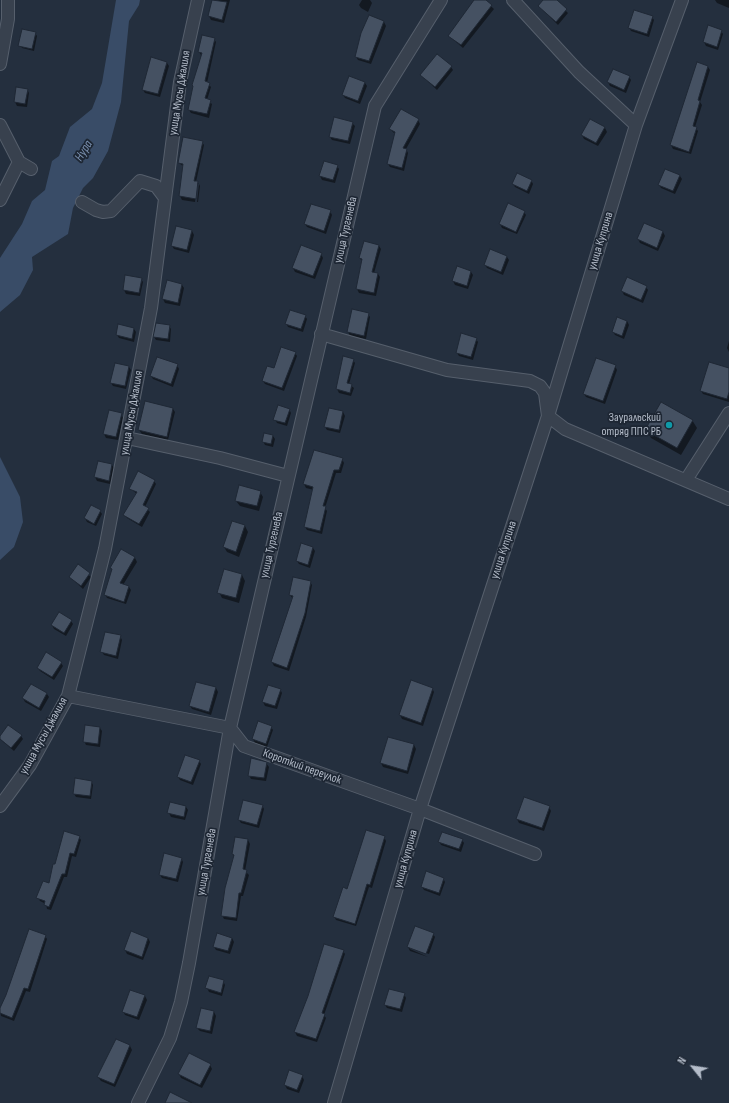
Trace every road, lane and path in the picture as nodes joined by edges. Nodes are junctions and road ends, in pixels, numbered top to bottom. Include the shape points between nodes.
1 (8, 0) edge
2 (198, 0) edge
3 (441, 0) edge
4 (513, 0) edge
5 (682, 0) edge
6 (0, 64) edge
7 (0, 125) edge
8 (636, 125) junction
9 (19, 162) junction
10 (31, 169) dead end
11 (165, 198) junction
12 (0, 200) edge
13 (82, 202) dead end
14 (321, 334) junction
15 (729, 413) edge
16 (548, 416) junction
17 (127, 438) junction
18 (288, 476) junction
19 (686, 480) junction
20 (729, 499) edge
21 (68, 696) junction
22 (230, 728) junction
23 (0, 806) edge
24 (420, 809) junction
25 (535, 854) dead end
26 (138, 1103) edge
27 (334, 1103) edge

1 - 6 street via 8,19
2 - 11 street, улица Мусы Джалиля via 180,82
3 - 14 street, улица Тургенева via 375,106
4 - 8 street via 579,72
5 - 8 street, улица Куприна
7 - 9 street
8 - 16 street, улица Куприна
9 - 10 street
9 - 12 street
11 - 13 street via 156,186 140,181 111,211 103,212
11 - 17 street, улица Мусы Джалиля via 151,308
14 - 16 street via 447,370 530,382 540,386 545,393
14 - 18 street, улица Тургенева
15 - 19 street
16 - 19 street via 565,429
16 - 24 street, улица Куприна
17 - 18 street
17 - 21 street, улица Мусы Джалиля via 105,549
18 - 22 street, улица Тургенева
19 - 20 street
21 - 22 street
21 - 23 street, улица Мусы Джалиля via 30,765
22 - 24 street, Короткий переулок via 244,746
22 - 26 street, улица Тургенева via 181,1002 170,1038
24 - 25 street, Короткий переулок
24 - 27 street, улица Куприна

